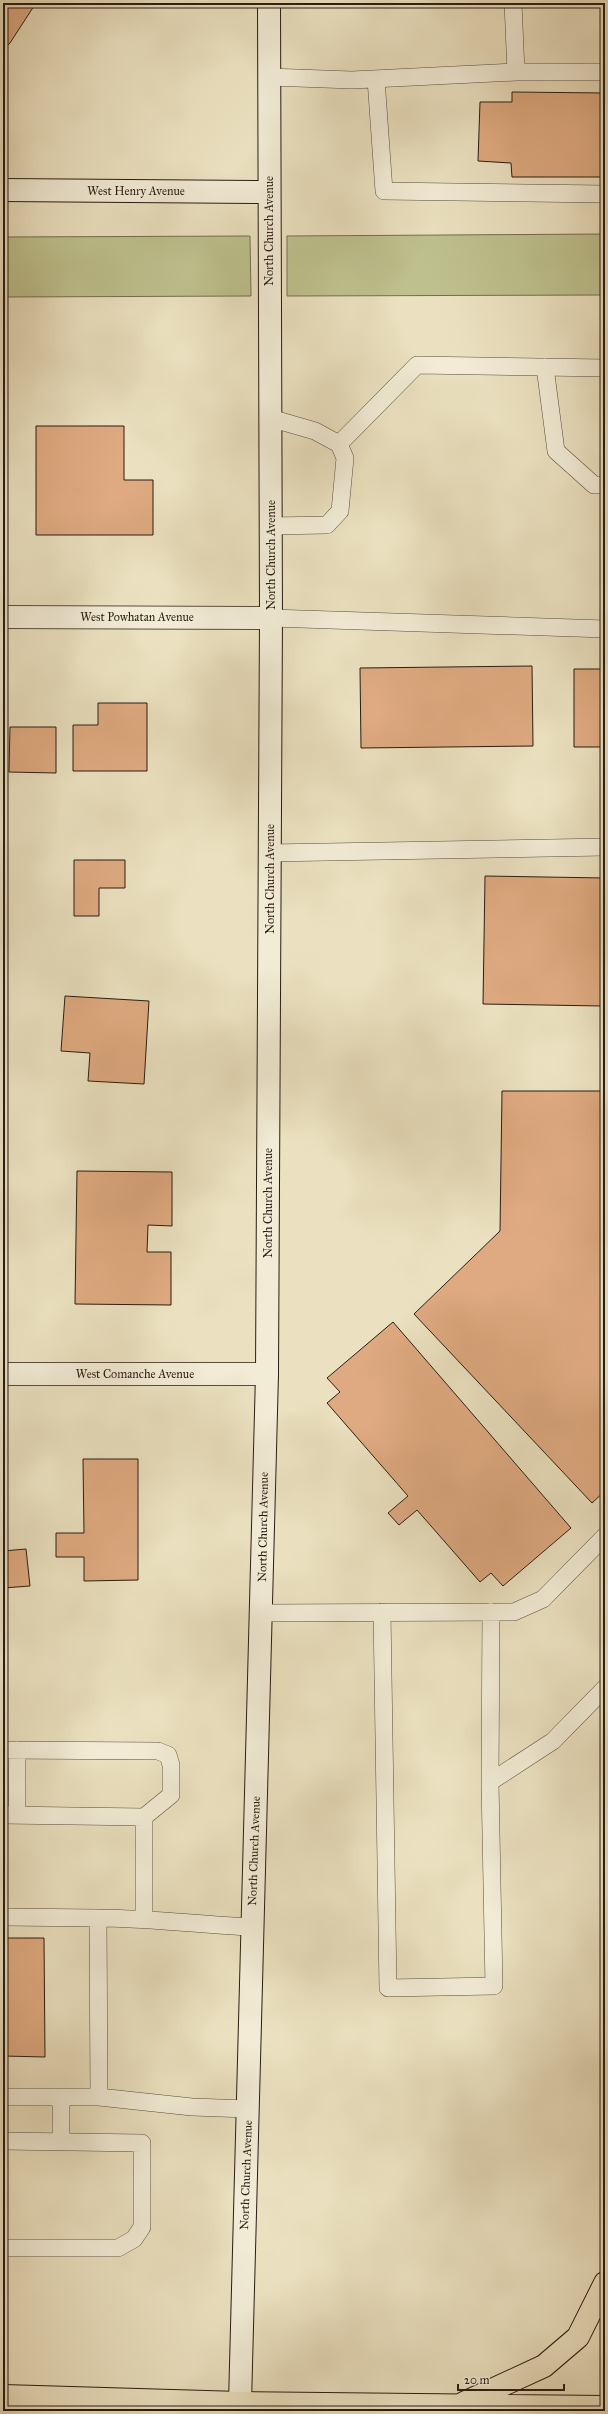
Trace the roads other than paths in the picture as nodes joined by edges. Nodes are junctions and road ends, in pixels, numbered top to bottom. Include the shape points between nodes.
1 (269, 3) edge
2 (513, 3) edge
3 (516, 72) junction
4 (605, 72) edge
5 (269, 77) junction
6 (376, 79) junction
7 (3, 190) edge
8 (268, 192) junction
9 (605, 194) edge
10 (545, 367) junction
11 (605, 368) edge
12 (270, 418) junction
13 (339, 444) junction
14 (605, 485) edge
15 (271, 526) junction
16 (3, 617) edge
17 (271, 618) junction
18 (605, 629) edge
19 (605, 847) edge
20 (270, 853) junction
21 (3, 1374) edge
22 (267, 1374) junction
23 (605, 1536) edge
24 (382, 1612) junction
25 (491, 1612) junction
26 (261, 1613) junction
27 (605, 1688) edge
28 (10, 1750) edge
29 (490, 1782) junction
30 (10, 1815) edge
31 (144, 1817) junction
32 (3, 1917) edge
33 (98, 1918) junction
34 (144, 1918) junction
35 (252, 1927) junction
36 (3, 2097) edge
37 (61, 2097) junction
38 (99, 2097) junction
39 (248, 2109) junction
40 (3, 2141) edge
41 (61, 2142) junction
42 (3, 2248) edge
43 (605, 2283) edge
44 (3, 2396) edge
45 (460, 2405) junction
46 (237, 2407) edge
47 (605, 2407) edge

1 - 5 street, North Church Avenue
2 - 3 lane
3 - 4 lane
3 - 6 lane
5 - 6 lane
5 - 8 street, North Church Avenue
6 - 9 lane via 384,191
7 - 8 street, West Henry Avenue
8 - 12 street, North Church Avenue
10 - 11 lane
10 - 13 lane via 417,365
10 - 14 lane via 556,450 594,485
12 - 13 lane via 315,431
12 - 15 street, North Church Avenue
13 - 15 lane via 345,458 340,511 327,525
15 - 17 street, North Church Avenue
16 - 17 street, West Powhatan Avenue
17 - 18 lane
17 - 20 street, North Church Avenue
19 - 20 lane
20 - 22 street, North Church Avenue
21 - 22 street, West Comanche Avenue
22 - 26 street, North Church Avenue
23 - 25 lane via 543,1599 514,1612
24 - 25 lane
24 - 26 lane
24 - 29 lane via 388,1988 494,1986
25 - 29 lane
26 - 35 street, North Church Avenue
27 - 29 lane via 553,1741
28 - 30 lane
28 - 31 lane via 158,1751 168,1756 171,1765 171,1795
30 - 31 lane
31 - 34 lane
32 - 33 lane
33 - 34 lane
33 - 38 lane
34 - 35 lane
35 - 39 street, North Church Avenue
36 - 37 lane
37 - 38 lane
37 - 41 lane
38 - 39 lane via 192,2107
39 - 46 street, North Church Avenue
40 - 41 lane
41 - 42 lane via 142,2143 142,2227 134,2239 118,2248
43 - 45 main road via 578,2336 544,2366
44 - 46 main road
45 - 46 main road
45 - 47 main road

